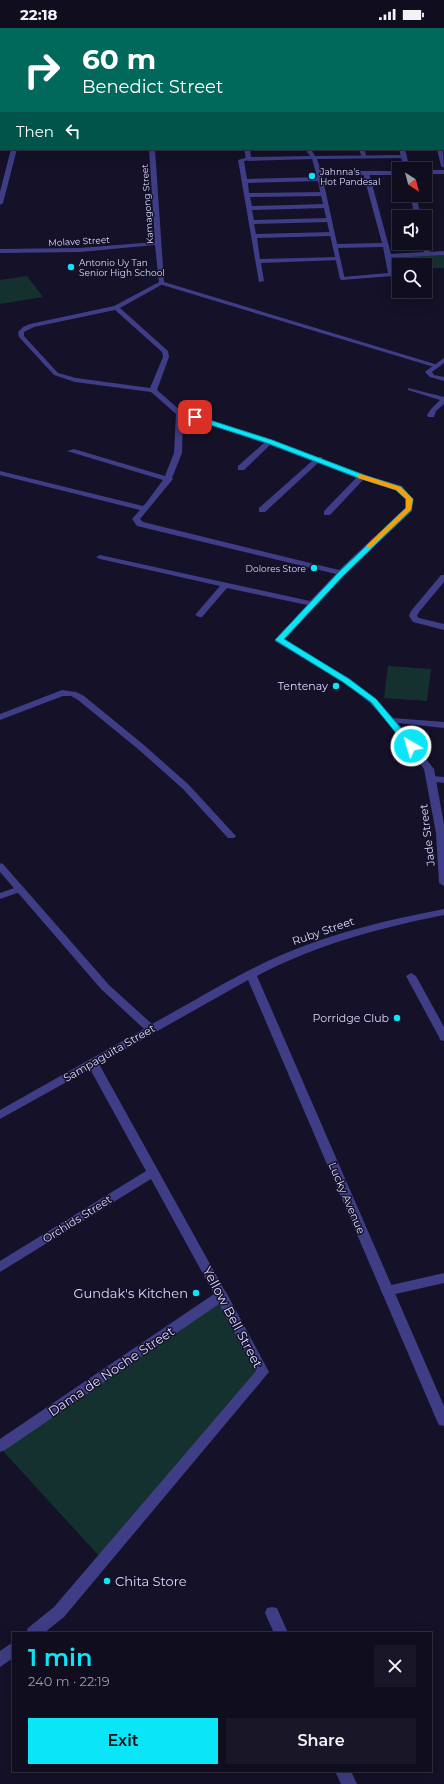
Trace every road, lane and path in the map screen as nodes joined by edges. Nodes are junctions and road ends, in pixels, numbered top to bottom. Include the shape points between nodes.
1 (14, 150) edge
2 (152, 150) edge
3 (247, 150) edge
4 (309, 150) edge
5 (362, 150) edge
6 (402, 150) edge
7 (440, 150) edge
8 (404, 156) junction
9 (364, 157) junction
10 (314, 158) junction
11 (249, 159) junction
12 (405, 162) edge
13 (444, 166) edge
14 (392, 172) edge
15 (432, 172) edge
16 (444, 172) edge
17 (366, 173) junction
18 (319, 176) junction
19 (244, 181) junction
20 (323, 194) junction
21 (246, 195) junction
22 (0, 203) edge
23 (326, 206) junction
24 (249, 208) junction
25 (329, 220) junction
26 (251, 222) junction
27 (332, 234) junction
28 (254, 236) junction
29 (158, 243) junction
30 (385, 245) junction
31 (335, 246) junction
32 (426, 250) edge
33 (0, 251) edge
34 (444, 253) edge
35 (427, 254) junction
36 (388, 256) junction
37 (338, 259) junction
38 (258, 261) junction
39 (261, 281) dead end
40 (161, 283) junction
41 (116, 308) junction
42 (444, 360) edge
43 (436, 366) junction
44 (444, 379) edge
45 (410, 389) dead end
46 (153, 390) junction
47 (444, 399) edge
48 (180, 413) junction
49 (431, 415) dead end
50 (270, 442) junction
51 (71, 451) dead end
52 (319, 459) junction
53 (241, 468) dead end
54 (0, 473) edge
55 (362, 477) junction
56 (169, 478) junction
57 (145, 509) junction
58 (262, 510) dead end
59 (327, 513) dead end
60 (100, 557) dead end
61 (342, 573) junction
62 (444, 577) edge
63 (225, 585) junction
64 (312, 604) junction
65 (199, 615) dead end
66 (444, 627) edge
67 (0, 717) edge
68 (390, 720) junction
69 (444, 725) edge
70 (431, 779) junction
71 (444, 780) edge
72 (442, 833) edge
73 (231, 836) dead end
74 (0, 866) edge
75 (444, 883) edge
76 (20, 889) junction
77 (0, 896) edge
78 (444, 912) edge
79 (250, 975) junction
80 (411, 976) dead end
81 (218, 993) joint
82 (151, 1029) junction
83 (444, 1037) edge
84 (92, 1062) junction
85 (0, 1115) edge
86 (154, 1172) junction
87 (0, 1267) edge
88 (444, 1278) edge
89 (387, 1291) junction
90 (222, 1295) junction
91 (444, 1421) edge
92 (0, 1446) edge
93 (272, 1613) dead end
94 (35, 1632) edge
95 (281, 1632) edge
96 (12, 1650) edge
97 (0, 1660) edge
98 (343, 1772) edge
99 (349, 1784) edge

1 - 22 street
2 - 29 street, Kamagong Street
3 - 11 street
4 - 10 street
5 - 9 street
6 - 8 street
7 - 13 street
8 - 9 street
8 - 12 street
9 - 10 street
10 - 11 street
10 - 18 street
11 - 19 street via 241,160
14 - 17 street
15 - 16 street
17 - 18 street
17 - 30 street
18 - 19 street
18 - 20 street
19 - 21 street
20 - 21 street
20 - 23 street
21 - 24 street
23 - 24 street
23 - 25 street
24 - 26 street
25 - 26 street
25 - 27 street
26 - 28 street
27 - 28 street
27 - 31 street
28 - 38 street
29 - 33 street, Molave Street via 83,250
29 - 40 street, Kamagong Street
30 - 31 street
30 - 36 street
31 - 37 street
32 - 35 street
34 - 35 street
35 - 36 street
36 - 37 street via 391,275 343,279
37 - 38 street
38 - 39 street
40 - 41 street
40 - 43 street
41 - 46 street via 165,351 166,356
41 - 46 street via 32,325 25,328 21,336 51,370 60,376
42 - 43 street
43 - 44 street via 428,372 429,374
45 - 47 street
46 - 48 street
47 - 49 street
48 - 50 street
48 - 56 street via 178,453
50 - 52 street
50 - 53 street
51 - 56 street
52 - 55 street
52 - 58 street
54 - 57 street
55 - 59 street
55 - 61 street via 399,488 409,499 409,509
56 - 57 street
57 - 61 street via 136,519 140,524
60 - 63 street
61 - 64 street
62 - 66 street via 413,616 416,620
63 - 64 street
63 - 65 street
64 - 68 street, Jade Street via 279,640 361,691
67 - 73 street via 62,693 81,698 186,787
68 - 69 street
68 - 70 street, Jade Street via 429,769
70 - 71 street
70 - 72 street, Jade Street
72 - 75 street, Jade Street
74 - 76 street
76 - 77 street
76 - 82 street via 105,987
78 - 79 street, Ruby Street via 354,933 302,950
79 - 81 street, Ruby Street
79 - 89 street, Lucky Avenue
80 - 83 street
81 - 82 street, Sampaguita Street
82 - 84 street, Sampaguita Street
84 - 85 street, Sampaguita Street
84 - 86 street, Yellow Bell Street
86 - 87 street, Orchids Street
86 - 90 street, Yellow Bell Street
88 - 89 street
89 - 91 street, Lucky Avenue
90 - 92 street, Dama de Noche Street
90 - 94 street, Yellow Bell Street via 263,1372 59,1612
93 - 95 street
96 - 97 street
98 - 99 street

